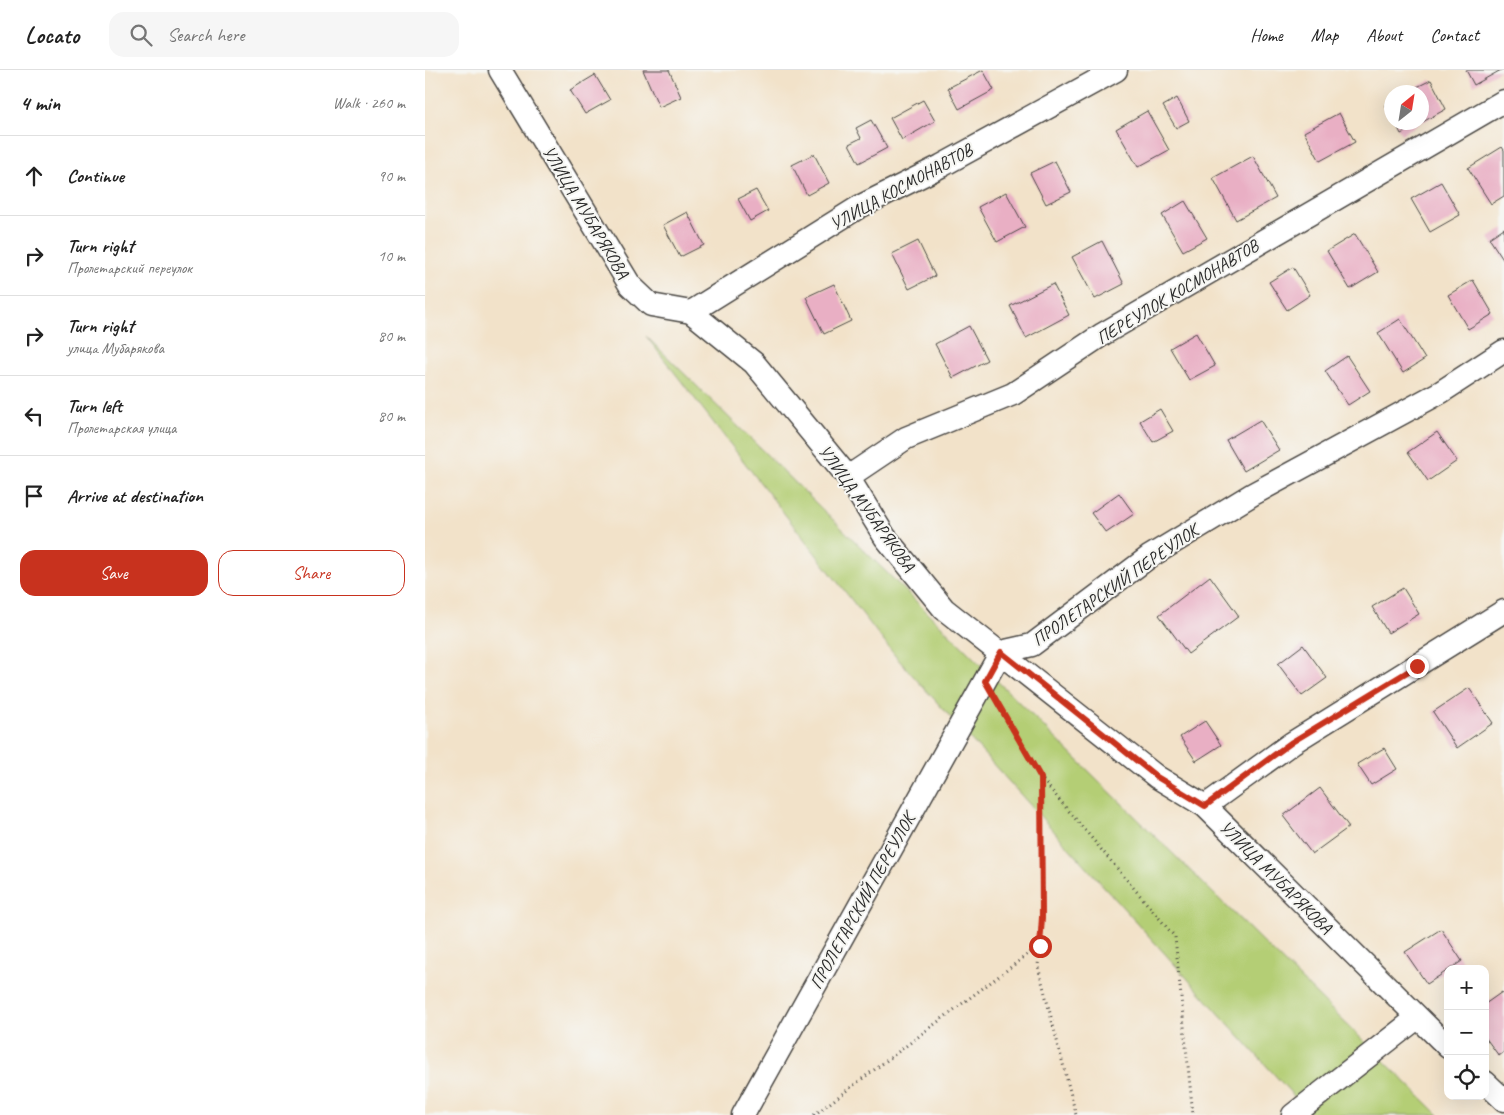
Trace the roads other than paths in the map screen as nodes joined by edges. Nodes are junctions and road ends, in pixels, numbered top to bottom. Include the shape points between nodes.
1 (500, 70) edge
2 (1116, 70) edge
3 (1504, 101) edge
4 (691, 312) junction
5 (1504, 351) edge
6 (848, 477) junction
7 (1504, 611) edge
8 (1001, 652) junction
9 (1205, 806) junction
10 (1417, 1018) junction
11 (1444, 1043) edge
12 (1489, 1086) edge
13 (1504, 1100) edge
14 (743, 1115) edge
15 (1293, 1115) edge

1 - 4 street, УЛИЦА МУБАРЯКОВА via 630,285 651,305
2 - 4 street, УЛИЦА КОСМОНАВТОВ via 859,207
3 - 6 street, ПЕРЕУЛОК КОСМОНАВТОВ via 1103,334 1013,394 906,438
4 - 6 street, УЛИЦА МУБАРЯКОВА via 754,363
5 - 8 street, ПРОЛЕТАРСКИЙ ПЕРЕУЛОК via 1441,392 1253,494 1149,557 1032,645
6 - 8 street, УЛИЦА МУБАРЯКОВА via 885,537 944,609
7 - 9 street via 1292,742
8 - 9 street, УЛИЦА МУБАРЯКОВА via 1157,777
8 - 14 street, ПРОЛЕТАРСКИЙ ПЕРЕУЛОК
9 - 10 street, УЛИЦА МУБАРЯКОВА
10 - 11 street, УЛИЦА МУБАРЯКОВА
10 - 15 street
12 - 13 street

